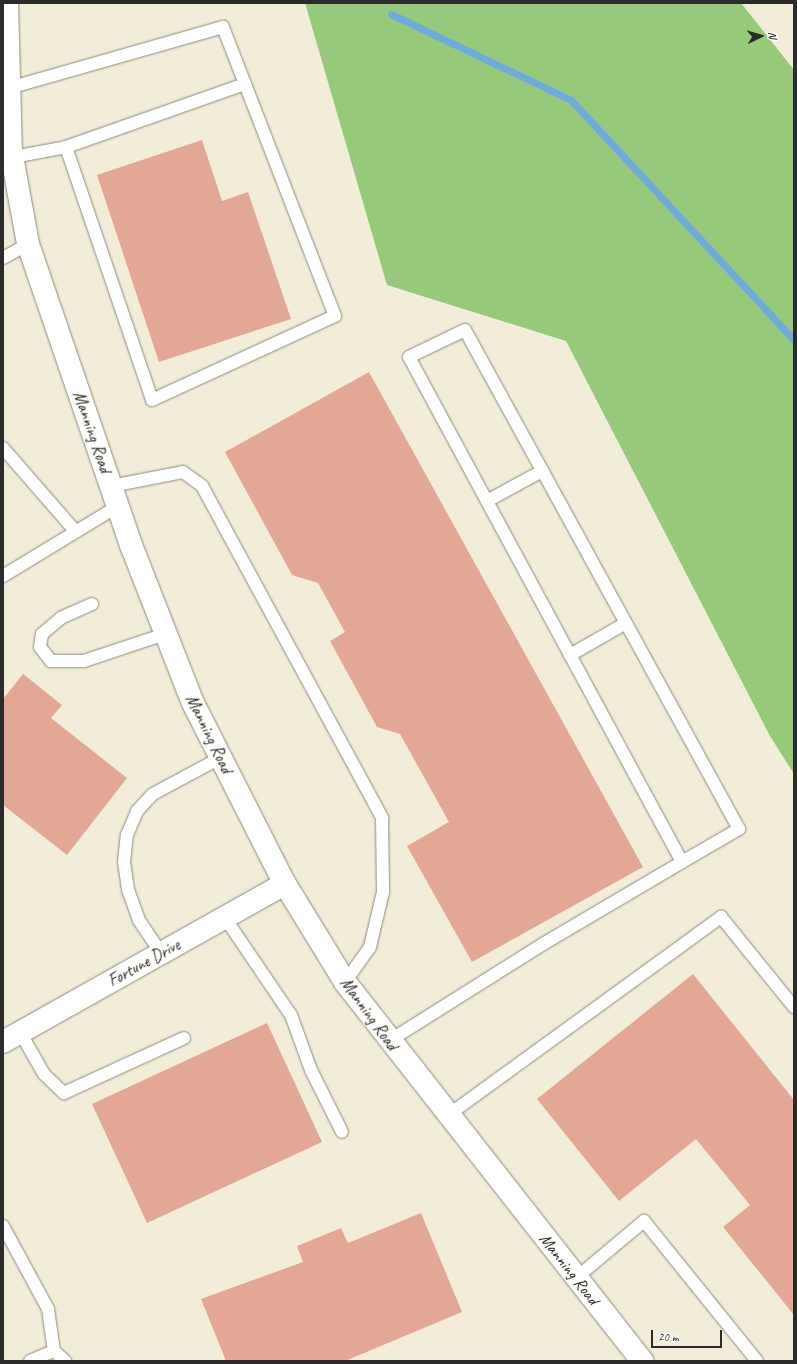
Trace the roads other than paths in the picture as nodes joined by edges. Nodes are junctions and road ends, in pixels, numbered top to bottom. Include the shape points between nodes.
1 (6, 3) edge
2 (245, 84) junction
3 (9, 88) junction
4 (66, 147) junction
5 (7, 158) edge
6 (28, 244) junction
7 (3, 258) edge
8 (3, 448) edge
9 (542, 471) junction
10 (114, 496) junction
11 (487, 501) junction
12 (76, 532) junction
13 (3, 576) edge
14 (92, 604) dead end
15 (626, 623) junction
16 (165, 634) junction
17 (570, 655) junction
18 (220, 758) junction
19 (682, 862) junction
20 (285, 884) junction
21 (225, 918) junction
22 (161, 953) junction
23 (345, 982) junction
24 (794, 1007) edge
25 (11, 1037) edge
26 (184, 1038) dead end
27 (388, 1041) junction
28 (447, 1116) junction
29 (342, 1132) dead end
30 (3, 1226) edge
31 (576, 1278) junction
32 (54, 1351) junction
33 (30, 1361) edge
34 (64, 1361) edge
35 (642, 1361) edge
36 (757, 1361) edge

1 - 3 street, Manning Road
2 - 3 lane via 223,27
2 - 4 lane
2 - 4 lane via 335,316 152,400
3 - 5 street, Manning Road
4 - 5 lane
5 - 6 street, Manning Road
6 - 7 lane
6 - 10 street, Manning Road
8 - 12 lane
9 - 11 lane
9 - 11 lane via 465,330 409,357
9 - 15 lane
10 - 12 lane
10 - 16 street, Manning Road
10 - 23 lane via 183,472 202,486 382,818 383,892 370,947
11 - 17 lane
12 - 13 lane
14 - 16 lane via 61,618 42,634 40,647 51,661 84,661
15 - 17 lane
15 - 19 lane via 739,829
16 - 18 street, Manning Road
17 - 19 lane
18 - 20 street, Manning Road
18 - 22 lane via 153,794 137,811 127,835 124,862 128,890 139,920
19 - 27 lane
20 - 21 street, Fortune Drive
20 - 23 street, Manning Road
21 - 22 street, Fortune Drive
21 - 29 lane via 290,1015 311,1070
22 - 25 street, Fortune Drive
23 - 27 street, Manning Road
24 - 28 lane via 721,917
25 - 26 lane via 64,1093
27 - 28 street, Manning Road
28 - 31 street, Manning Road
30 - 32 lane via 48,1309
31 - 35 street, Manning Road
31 - 36 lane via 644,1221
32 - 33 lane
32 - 34 lane

